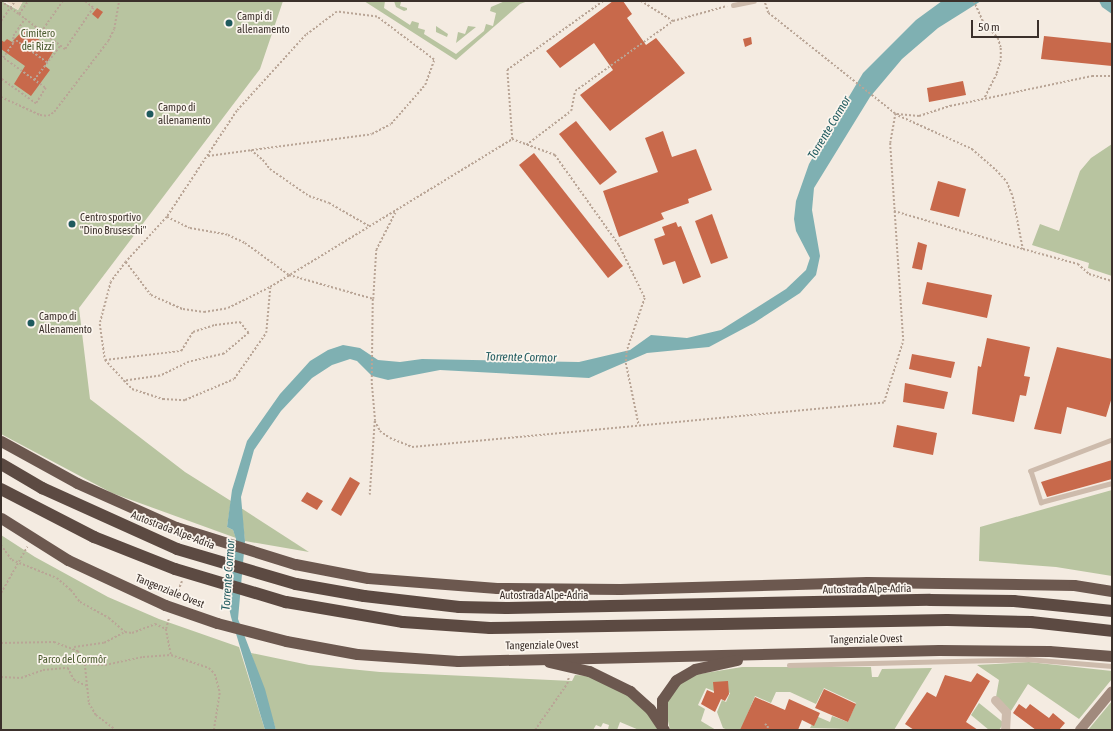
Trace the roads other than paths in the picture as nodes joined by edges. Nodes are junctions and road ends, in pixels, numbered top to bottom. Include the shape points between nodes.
1 (739, 1) edge
2 (754, 1) edge
3 (1112, 440) edge
4 (1, 441) edge
5 (1, 464) edge
6 (1112, 483) edge
7 (1, 489) edge
8 (1, 518) edge
9 (1112, 591) edge
10 (1112, 611) edge
11 (1112, 631) edge
12 (755, 655) junction
13 (1112, 656) edge
14 (537, 658) junction
15 (789, 665) dead end
16 (1112, 666) edge
17 (1112, 691) edge
18 (995, 700) dead end
19 (663, 728) edge
20 (1005, 730) edge
21 (1080, 730) edge

1 - 2 lane via 733,4
3 - 6 lane via 1031,471 1041,502
4 - 9 highway via 77,483 176,527 295,564 368,578 460,587 620,589 867,582 1074,585
5 - 10 highway, Autostrada Alpe-Adria via 42,488 177,549 296,584 364,596 459,607 583,608 930,600 1014,601
7 - 11 highway via 94,537 175,569 286,602 403,622 455,628 947,620 1030,622
8 - 14 highway, Tangenziale Ovest via 68,560 165,605 217,623 286,641 357,654 458,661
12 - 13 highway, Tangenziale Ovest via 1049,650
12 - 14 highway, Tangenziale Ovest
12 - 19 highway via 696,669 676,680 662,700
14 - 19 highway via 601,676 630,690 650,709
15 - 16 lane via 1027,659
17 - 21 main road
18 - 20 street via 1006,712

